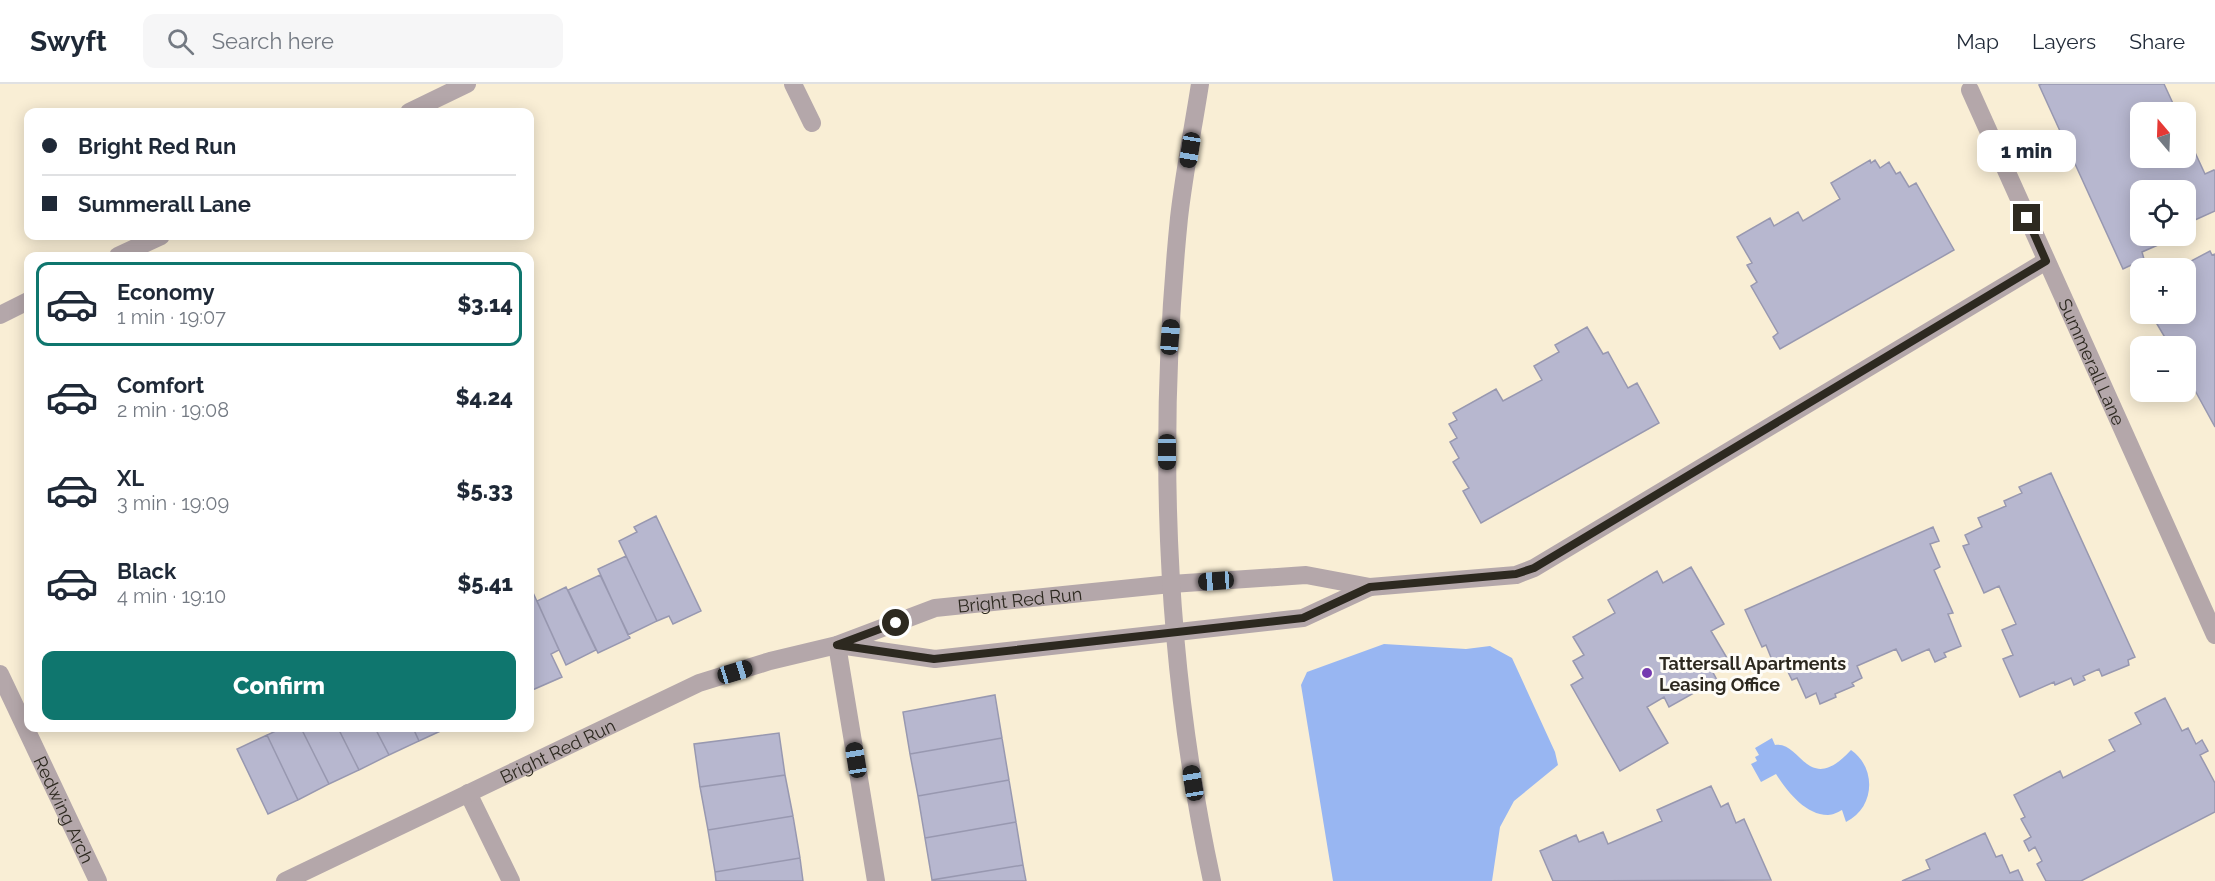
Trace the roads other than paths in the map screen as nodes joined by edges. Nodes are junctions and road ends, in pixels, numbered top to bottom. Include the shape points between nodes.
1 (467, 84) edge
2 (793, 84) edge
3 (1200, 84) edge
4 (1970, 90) dead end
5 (417, 108) edge
6 (812, 123) dead end
7 (152, 240) edge
8 (127, 252) edge
9 (2046, 261) junction
10 (24, 303) edge
11 (0, 315) edge
12 (1171, 584) junction
13 (1370, 587) junction
14 (1175, 632) junction
15 (2215, 635) edge
16 (837, 645) junction
17 (0, 674) edge
18 (24, 725) edge
19 (27, 732) edge
20 (468, 793) junction
21 (98, 881) edge
22 (285, 881) edge
23 (511, 881) edge
24 (876, 881) edge
25 (1212, 881) edge

1 - 5 street
2 - 6 street
3 - 12 street via 1179,216 1170,337 1167,514
4 - 9 street, Summerall Lane
7 - 8 street
9 - 13 street via 1534,568 1498,577
9 - 15 street, Summerall Lane
10 - 11 street
12 - 13 street, Bright Red Run via 1306,575
12 - 14 street
12 - 16 street, Bright Red Run via 935,608
13 - 14 street, Bright Red Run via 1303,618
14 - 16 street, Bright Red Run via 934,659
14 - 25 street via 1190,764
16 - 20 street, Bright Red Run via 699,683
16 - 24 street
17 - 18 street, Redwing Arch
19 - 21 street, Redwing Arch
20 - 22 street, Bright Red Run
20 - 23 street

